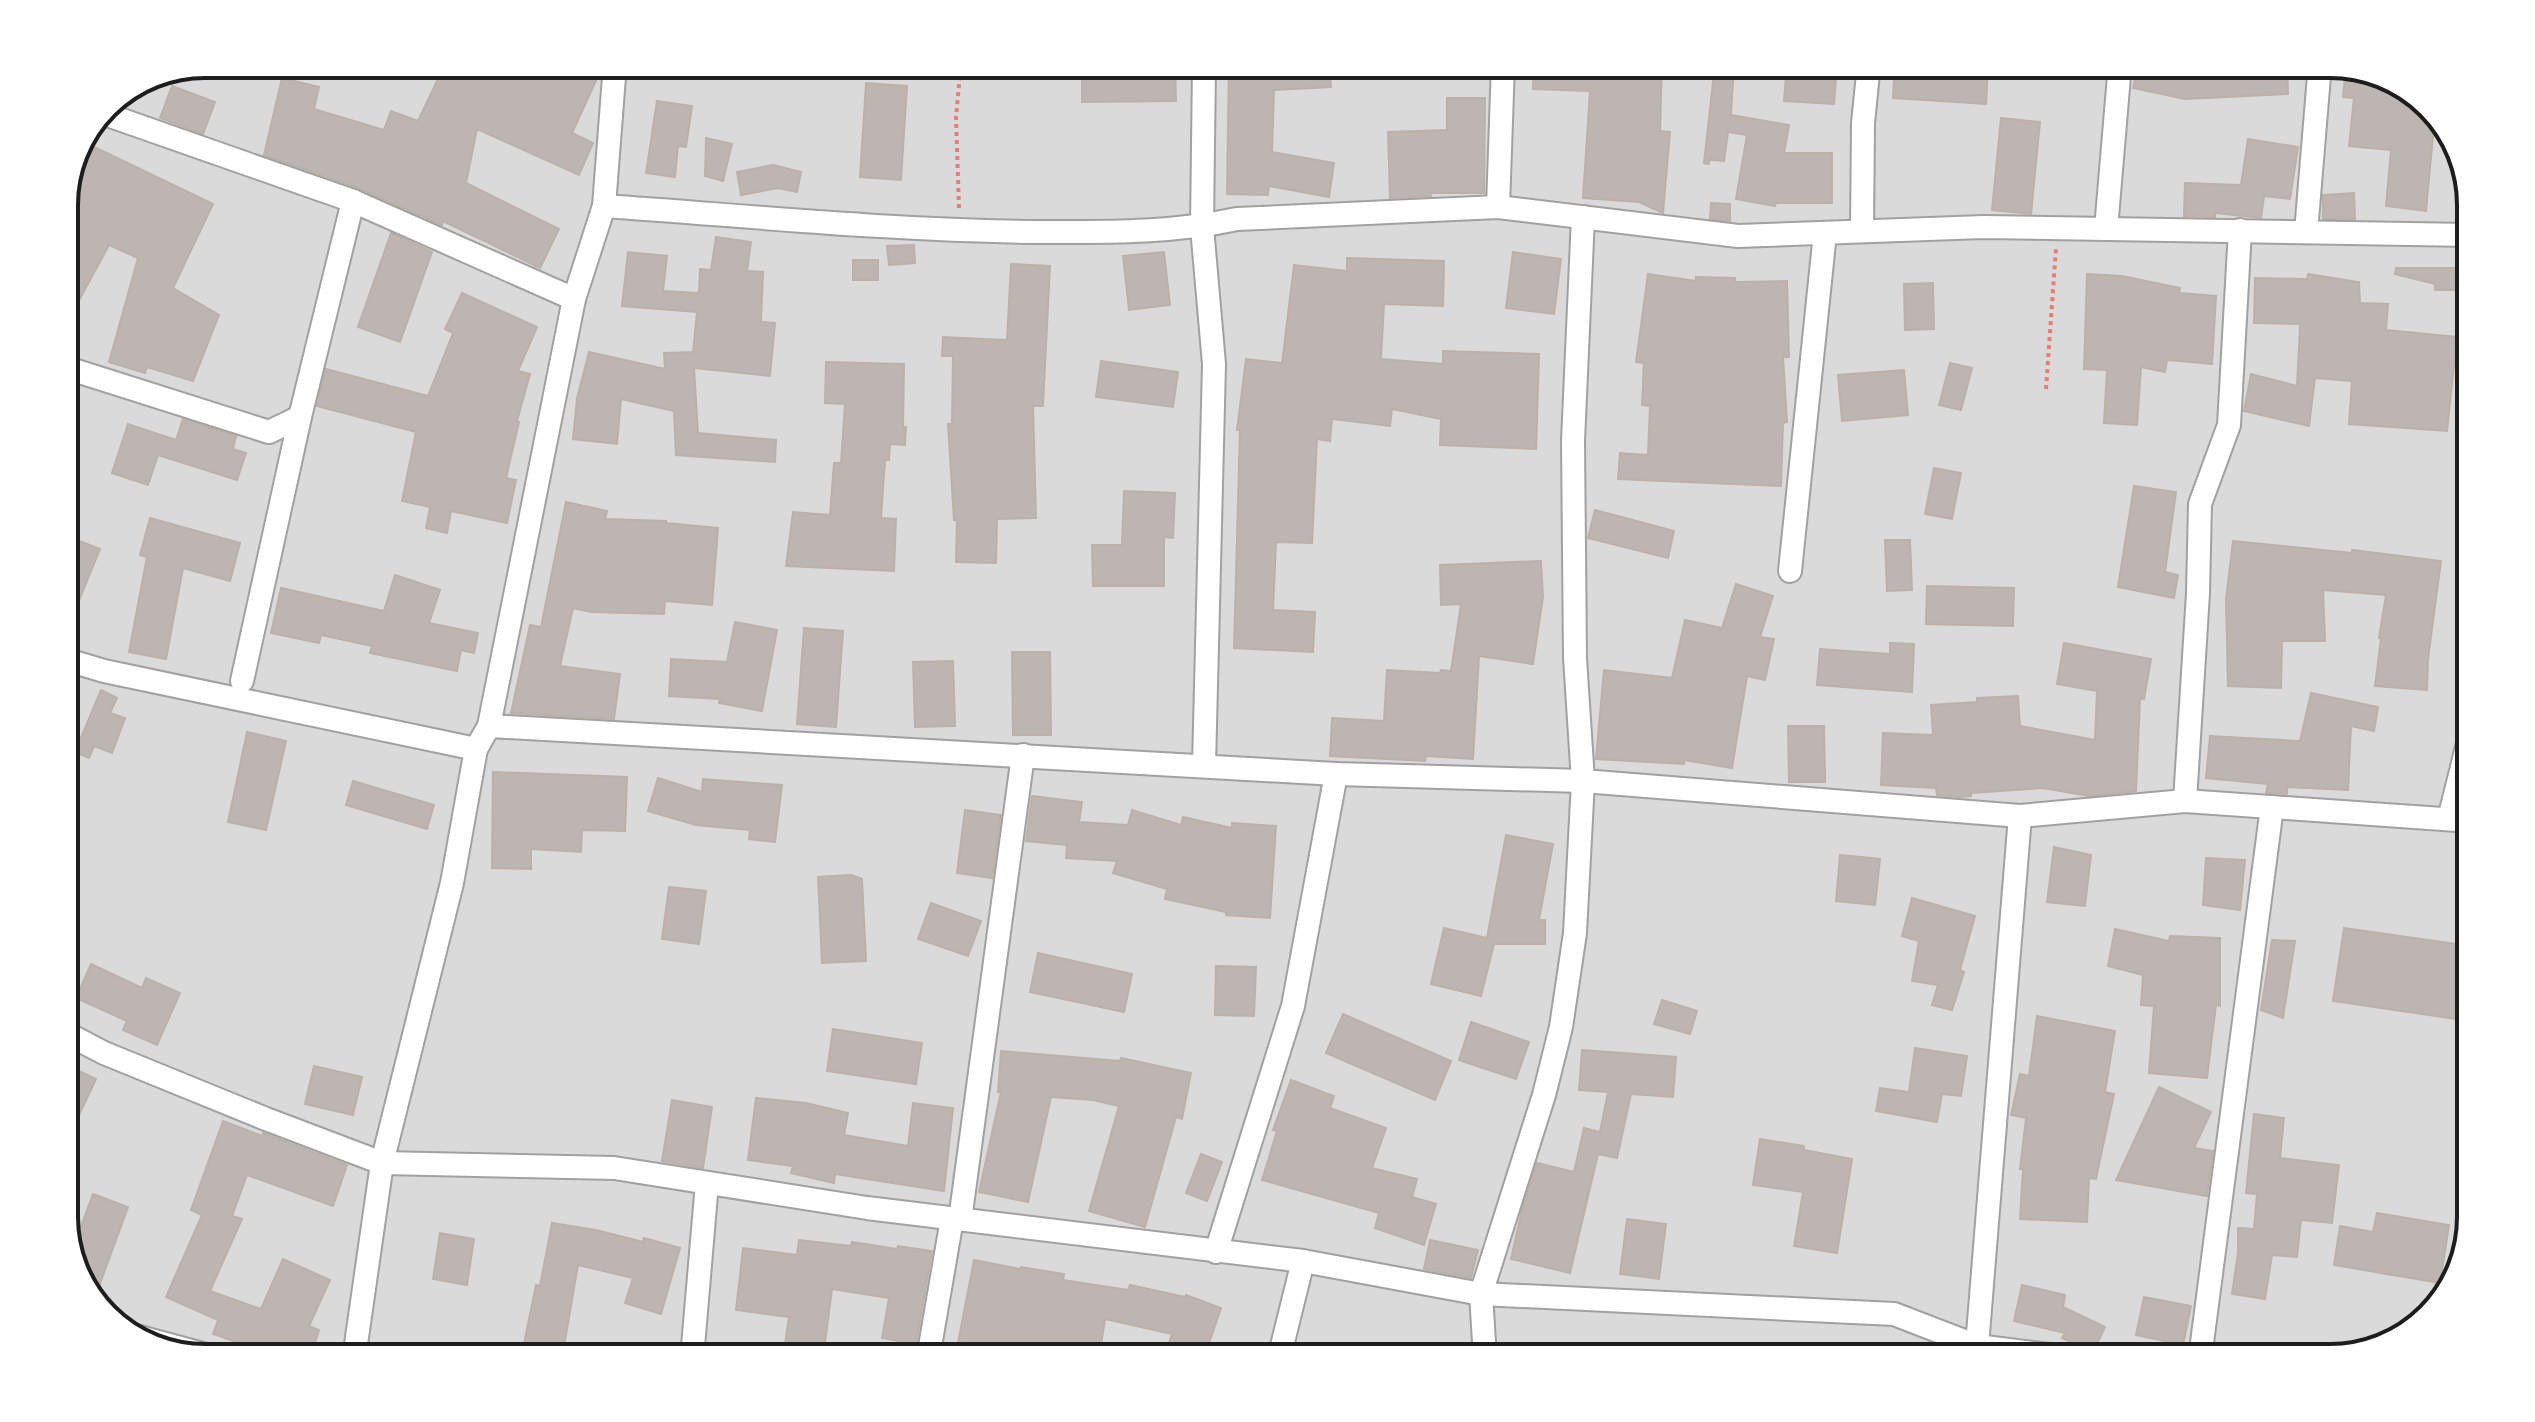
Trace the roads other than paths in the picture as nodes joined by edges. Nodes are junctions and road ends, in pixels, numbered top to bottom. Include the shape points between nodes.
1 (614, 78) edge
2 (1204, 78) edge
3 (1503, 78) edge
4 (1868, 78) edge
5 (2119, 78) edge
6 (2319, 78) edge
7 (113, 117) edge
8 (353, 201) junction
9 (604, 206) junction
10 (1498, 207) junction
11 (1583, 217) junction
12 (1202, 227) junction
13 (2106, 229) junction
14 (2240, 230) junction
15 (1862, 231) junction
16 (2306, 232) junction
17 (1825, 233) junction
18 (2457, 235) edge
19 (574, 299) junction
20 (78, 371) edge
21 (300, 417) junction
22 (1790, 571) dead end
23 (78, 663) edge
24 (242, 681) dead end
25 (489, 726) junction
26 (476, 749) junction
27 (1023, 755) junction
28 (1204, 766) junction
29 (1336, 774) junction
30 (1583, 781) junction
31 (2185, 801) junction
32 (2272, 807) junction
33 (2020, 816) junction
34 (2457, 820) edge
35 (78, 1039) edge
36 (382, 1163) junction
37 (707, 1183) junction
38 (956, 1219) junction
39 (1216, 1252) junction
40 (1303, 1261) junction
41 (1481, 1294) junction
42 (356, 1344) edge
43 (693, 1344) edge
44 (931, 1344) edge
45 (1282, 1344) edge
46 (1484, 1344) edge
47 (1972, 1344) edge
48 (1977, 1344) edge
49 (2202, 1344) edge

1 - 9 street
2 - 12 street
3 - 10 street
4 - 15 street
5 - 13 street
6 - 16 street
7 - 8 street
8 - 19 street
8 - 21 street
9 - 12 street via 960,231
9 - 19 street
10 - 11 street
10 - 12 street via 1237,219
11 - 17 street via 1738,236
11 - 30 street via 1573,441 1575,658
12 - 28 street via 1214,364
13 - 14 street
13 - 15 street
14 - 16 street
14 - 31 street via 2229,425 2200,504
15 - 17 street
16 - 18 street
17 - 22 street
19 - 25 street
20 - 21 street via 269,432
21 - 24 street
23 - 26 street
25 - 26 street
25 - 27 street
26 - 36 street via 452,883
27 - 28 street
27 - 38 street
28 - 29 street
29 - 30 street
29 - 39 street via 1293,1006
30 - 33 street
30 - 41 street via 1575,933 1561,1027
31 - 32 street
31 - 33 street
32 - 34 street
32 - 49 street
33 - 48 street
35 - 36 street
36 - 37 street via 614,1168
36 - 42 street
37 - 38 street
37 - 43 street
38 - 39 street
38 - 44 street
39 - 40 street
40 - 41 street
40 - 45 street
41 - 46 street
41 - 47 street via 1894,1314

